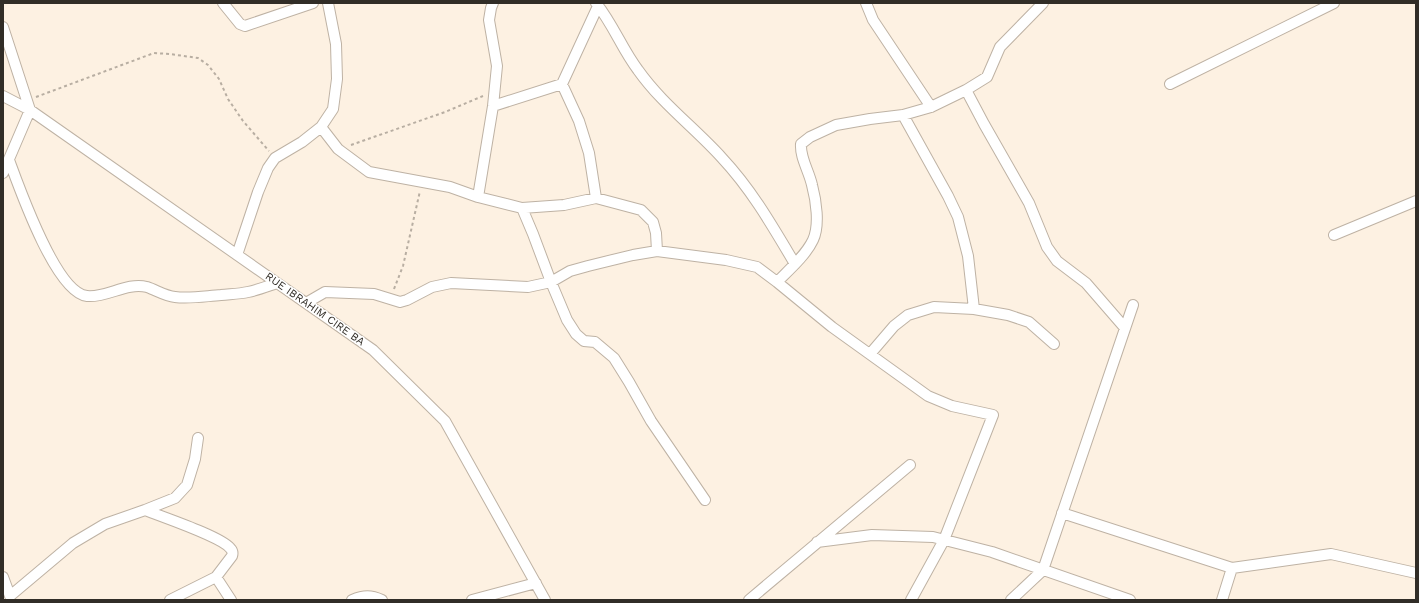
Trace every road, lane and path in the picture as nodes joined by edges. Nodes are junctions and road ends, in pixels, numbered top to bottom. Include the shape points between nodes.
1 (223, 3) edge
2 (313, 3) edge
3 (328, 3) edge
4 (493, 3) edge
5 (866, 3) edge
6 (1043, 3) edge
7 (1334, 3) edge
8 (597, 4) edge
9 (3, 27) edge
10 (562, 84) junction
11 (1170, 84) dead end
12 (966, 90) junction
13 (494, 91) junction
14 (3, 96) edge
15 (28, 105) junction
16 (493, 106) junction
17 (931, 107) junction
18 (902, 115) junction
19 (321, 127) junction
20 (338, 150) junction
21 (275, 158) junction
22 (9, 160) junction
23 (3, 173) edge
24 (422, 182) junction
25 (478, 197) junction
26 (596, 198) junction
27 (1416, 201) edge
28 (522, 208) junction
29 (1334, 236) dead end
30 (657, 251) junction
31 (237, 254) junction
32 (794, 264) junction
33 (277, 282) junction
34 (551, 282) junction
35 (777, 282) junction
36 (390, 300) junction
37 (306, 303) junction
38 (1133, 304) dead end
39 (974, 309) junction
40 (1125, 328) junction
41 (1054, 344) dead end
42 (870, 354) junction
43 (198, 438) dead end
44 (910, 465) dead end
45 (705, 500) dead end
46 (145, 510) junction
47 (1062, 513) junction
48 (944, 540) junction
49 (818, 542) junction
50 (1232, 568) junction
51 (1043, 570) junction
52 (1416, 574) edge
53 (3, 577) edge
54 (216, 577) junction
55 (536, 584) junction
56 (8, 599) edge
57 (170, 600) edge
58 (231, 600) edge
59 (352, 600) edge
60 (382, 600) edge
61 (472, 600) edge
62 (545, 600) edge
63 (749, 600) edge
64 (911, 600) edge
65 (1010, 600) edge
66 (1130, 600) edge
67 (1222, 600) edge

1 - 2 street via 240,24 245,26
3 - 19 street via 336,44 338,79 333,109
4 - 13 street via 489,20 497,66
5 - 17 street via 873,20
6 - 12 street via 1000,47 987,78
7 - 11 street
8 - 10 street
8 - 32 street via 638,71 668,106 742,181 764,212
9 - 15 street
10 - 16 street
10 - 26 street via 579,121 589,153
12 - 17 street
12 - 40 street via 1029,203 1047,247 1057,261 1086,283
13 - 16 street
13 - 20 path via 445,112
14 - 15 street, RUE IBRAHIM CIRE BA
15 - 21 path via 154,53 198,58 208,65 243,121
15 - 22 street
15 - 31 street, RUE IBRAHIM CIRE BA
16 - 25 street
17 - 18 street
18 - 32 street via 836,125 801,144 813,185 817,222 813,240
18 - 39 street via 958,217 968,256
19 - 20 street
19 - 21 street
20 - 24 street via 369,172
21 - 31 street via 258,192
22 - 23 street
22 - 33 street via 41,239 62,275 79,294 100,295 131,286 146,287 174,297 194,298 249,292
24 - 25 street
24 - 36 path via 403,266
25 - 28 street
26 - 28 street via 564,205
26 - 30 street via 641,210 649,216 656,233
27 - 29 street
28 - 34 street
30 - 34 street via 570,271
30 - 35 street via 726,260 756,267
31 - 33 street, RUE IBRAHIM CIRE BA
32 - 35 street
33 - 37 street, RUE IBRAHIM CIRE BA
34 - 36 street via 528,287 451,283 432,287 400,302
34 - 45 street via 567,320 576,334 584,341 595,342 614,358 651,421
35 - 42 street
36 - 37 street via 374,294 325,292
37 - 55 street, RUE IBRAHIM CIRE BA via 373,350 444,421
38 - 40 street
39 - 41 street via 1029,322
39 - 42 street via 934,307 908,315 894,326
40 - 47 street
42 - 48 street via 928,396 952,406 993,415
43 - 46 street via 195,459 186,485 175,498
44 - 49 street
46 - 54 street via 201,532 231,548 232,556
46 - 56 street via 105,524 73,543
47 - 50 street
47 - 51 street
48 - 49 street via 933,537 872,535
48 - 51 street via 992,552
48 - 64 street
49 - 63 street
50 - 52 street via 1331,554
50 - 67 street
51 - 65 street
51 - 66 street
53 - 56 street
54 - 57 street
54 - 58 street
55 - 61 street
55 - 62 street, RUE IBRAHIM CIRE BA
59 - 60 street via 372,596

